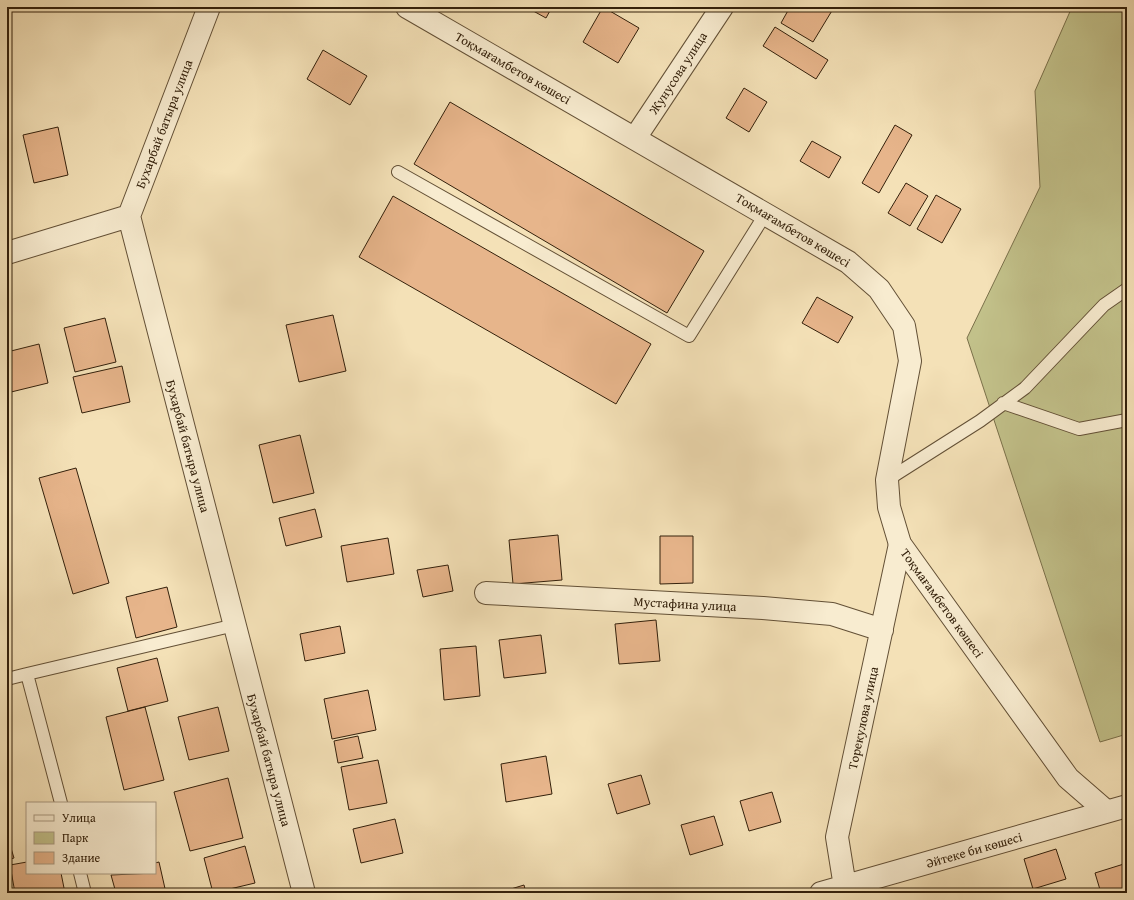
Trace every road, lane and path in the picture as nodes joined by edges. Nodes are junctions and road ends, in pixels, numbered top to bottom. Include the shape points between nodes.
1 (209, 7) edge
2 (407, 7) edge
3 (722, 7) edge
4 (635, 138) junction
5 (398, 172) dead end
6 (766, 213) junction
7 (129, 216) junction
8 (7, 253) edge
9 (1127, 290) edge
10 (1004, 404) junction
11 (1127, 420) edge
12 (886, 480) junction
13 (900, 544) junction
14 (486, 593) dead end
15 (235, 625) junction
16 (882, 630) junction
17 (27, 674) junction
18 (7, 679) edge
19 (61, 802) edge
20 (1127, 806) edge
21 (1106, 811) junction
22 (80, 874) edge
23 (846, 890) edge
24 (85, 893) edge
25 (304, 893) edge
26 (821, 893) edge

1 - 7 street, Бухарбай батыра улица
2 - 4 street, Тоқмағамбетов көшесі
3 - 4 street, Жунусова улица
4 - 6 street, Тоқмағамбетов көшесі
5 - 6 lane via 689,336
6 - 12 street, Тоқмағамбетов көшесі via 848,262 879,289 904,326 910,361
7 - 8 street
7 - 15 street, Бухарбай батыра улица
9 - 10 lane via 1104,305 1025,388
10 - 11 lane via 1079,429
10 - 12 lane
12 - 13 street, Тоқмағамбетов көшесі via 889,507
13 - 16 street, Торекулова улица
13 - 21 street, Тоқмағамбетов көшесі via 1068,778
14 - 16 street, Мустафина улица via 832,614
15 - 17 lane
15 - 25 street, Бухарбай батыра улица
16 - 23 street, Торекулова улица via 837,837
17 - 18 lane
17 - 19 lane
20 - 21 street, Әйтеке би көшесі
21 - 23 street, Әйтеке би көшесі
22 - 24 lane
23 - 26 street, Әйтеке би көшесі

